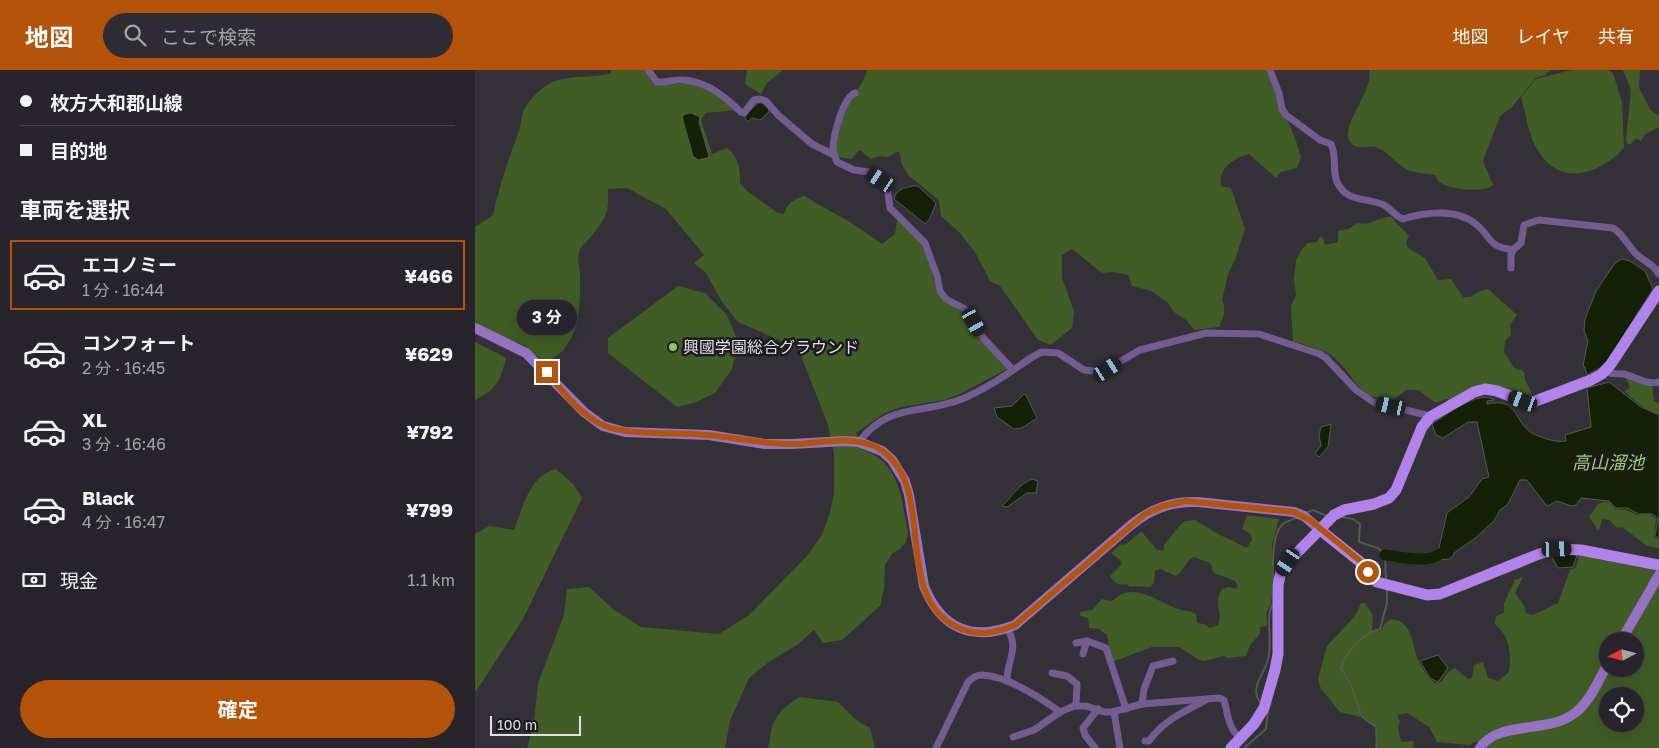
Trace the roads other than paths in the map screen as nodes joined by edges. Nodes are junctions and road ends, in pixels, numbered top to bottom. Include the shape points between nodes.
1 (648, 70) edge
2 (1270, 70) edge
3 (855, 92) dead end
4 (834, 155) junction
5 (1513, 250) junction
6 (1511, 268) dead end
7 (1659, 274) edge
8 (1659, 290) edge
9 (475, 328) edge
10 (1013, 370) junction
11 (1604, 371) junction
12 (1659, 382) edge
13 (1430, 417) junction
14 (859, 442) junction
15 (1319, 529) junction
16 (1659, 565) edge
17 (1659, 575) edge
18 (1007, 628) junction
19 (1626, 632) edge
20 (1087, 640) junction
21 (1077, 643) dead end
22 (1083, 654) dead end
23 (1173, 661) dead end
24 (1052, 673) dead end
25 (1599, 678) edge
26 (1007, 681) junction
27 (1210, 698) junction
28 (1143, 704) junction
29 (1076, 706) junction
30 (1098, 709) junction
31 (1126, 709) junction
32 (1061, 712) junction
33 (1114, 712) junction
34 (1013, 737) dead end
35 (1240, 738) junction
36 (1145, 741) dead end
37 (936, 748) edge
38 (1095, 748) edge
39 (1120, 748) edge
40 (1231, 748) edge
41 (1480, 748) edge

1 - 4 street via 657,82 685,80 702,84 721,94 741,112 754,100 767,102 805,138
2 - 5 street via 1286,115 1320,140 1331,144 1337,182 1346,195 1386,206 1403,219 1424,213 1461,217 1478,226 1492,245
3 - 4 street via 843,108 833,146
4 - 10 street via 837,162 854,170 869,172 887,186 890,208 925,243 940,291 946,299 965,309 984,339
5 - 6 street
5 - 7 street via 1521,243 1524,225 1539,220 1601,226 1621,233 1635,253 1655,267
8 - 11 main road
9 - 14 street via 526,353 584,412 603,426 625,432 709,435 765,444
10 - 13 street via 1034,356 1058,352 1084,370 1102,372 1140,350 1197,334 1259,334 1320,354 1356,390 1373,402
10 - 14 street via 980,391 951,404 887,417 875,424
11 - 12 street
11 - 13 main road via 1591,380 1533,402 1485,389 1473,392
13 - 15 main road via 1413,445 1397,490 1389,498 1374,504 1333,514
14 - 18 street via 882,451 905,481 924,586 936,610 953,625 971,632 996,632
15 - 16 main road via 1359,560 1377,582 1427,595 1446,592 1557,549 1581,550
15 - 18 street via 1294,512 1186,501 1163,506 1145,514 1028,616
15 - 35 main road via 1281,572 1278,654 1265,705 1254,724
17 - 19 street
18 - 26 street via 1014,644
20 - 21 street
20 - 22 street
20 - 31 street via 1106,648
23 - 28 street via 1153,666 1144,688
24 - 29 street via 1067,676 1077,684
25 - 41 street via 1584,704 1571,716 1554,724 1495,734
26 - 32 street
26 - 37 street via 982,675 968,682
27 - 28 street
27 - 35 street via 1224,700 1229,724
27 - 36 street via 1167,721 1149,741
28 - 31 street
29 - 30 street
29 - 32 street
30 - 33 street
30 - 38 street via 1083,728
31 - 33 street
32 - 34 street via 1034,730
33 - 39 street
35 - 40 main road

